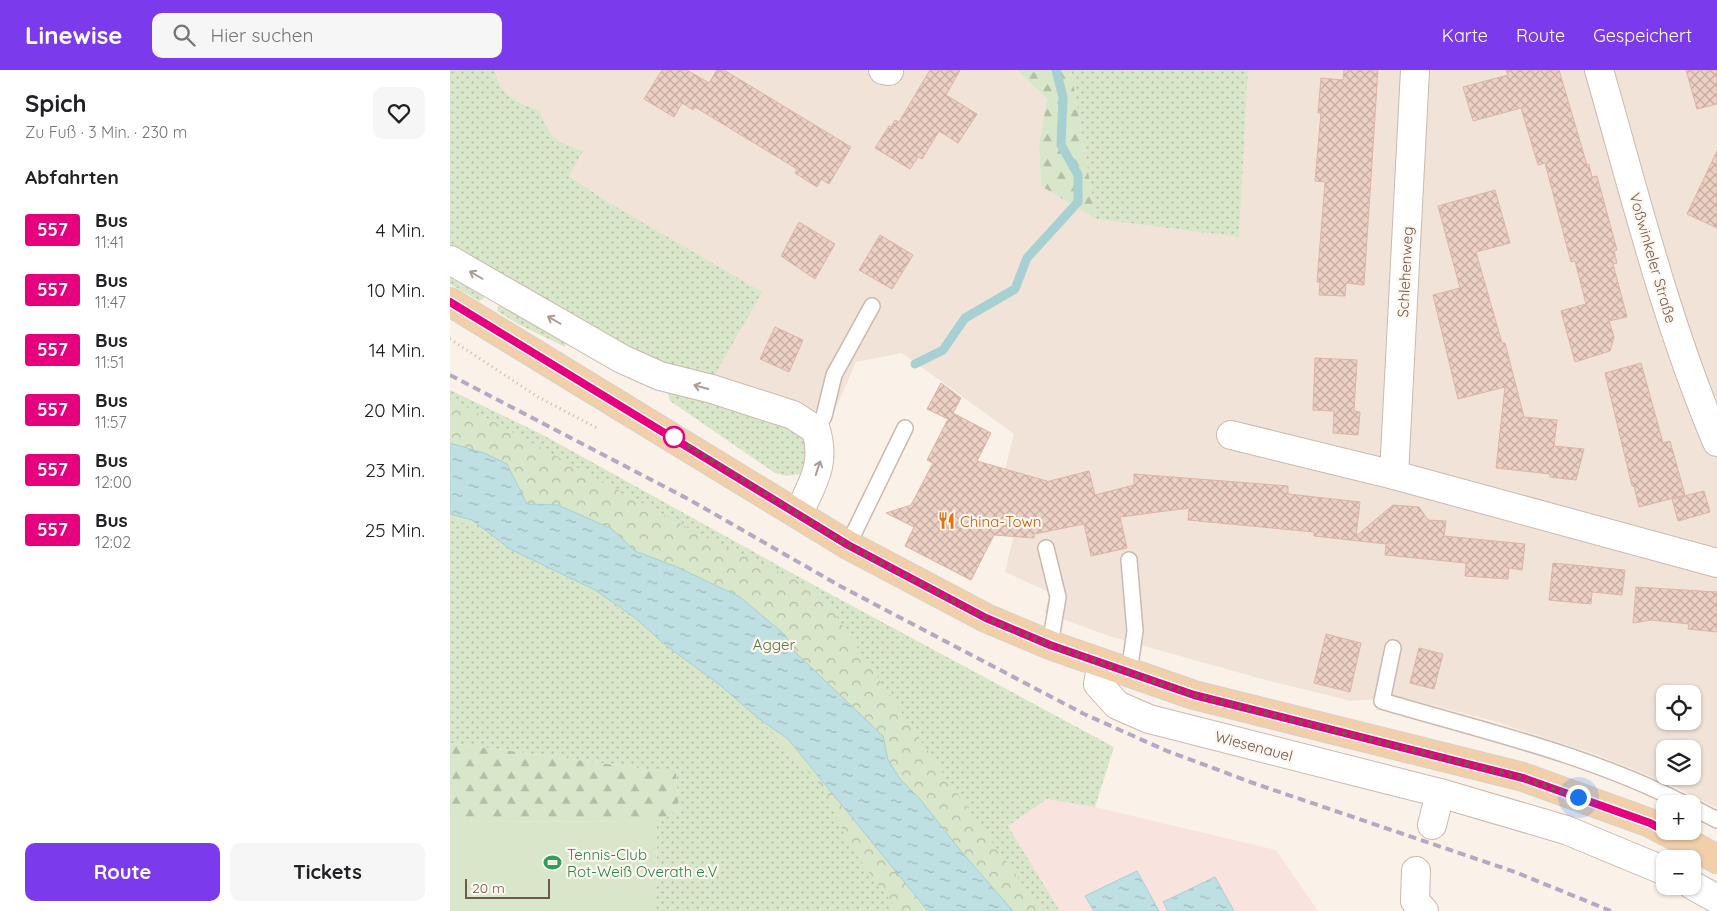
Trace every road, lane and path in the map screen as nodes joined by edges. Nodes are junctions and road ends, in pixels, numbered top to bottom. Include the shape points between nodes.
1 (1416, 70) edge
2 (1599, 70) edge
3 (450, 260) edge
4 (450, 302) edge
5 (872, 306) dead end
6 (450, 339) edge
7 (467, 350) dead end
8 (905, 428) dead end
9 (816, 430) junction
10 (1232, 435) dead end
11 (1717, 442) edge
12 (1394, 475) junction
13 (799, 513) junction
14 (848, 545) junction
15 (1046, 548) dead end
16 (1129, 560) dead end
17 (1717, 563) edge
18 (1050, 645) junction
19 (1393, 648) dead end
20 (1102, 664) junction
21 (1128, 672) junction
22 (1440, 793) junction
23 (1668, 795) edge
24 (1701, 812) edge
25 (1717, 820) edge
26 (1432, 825) dead end
27 (1656, 826) edge
28 (1682, 840) edge
29 (1717, 859) edge
30 (1656, 867) edge
31 (1416, 871) dead end
32 (1701, 890) edge
33 (1717, 899) edge
34 (1424, 911) edge

1 - 12 street, Schlehenweg
2 - 11 street, Voßwinkeler Straße via 1669,313 1689,374
9 -> 3 street via 793,415 660,376
4 - 13 main road
5 - 9 lane via 834,375 824,416
6 - 7 path
8 - 14 lane
13 -> 9 street via 820,464 821,448
10 - 12 street
12 - 17 street
13 - 14 main road
14 - 18 main road via 986,618
15 - 18 lane via 1058,597
16 - 21 lane via 1135,631
18 - 20 main road
19 - 23 lane via 1382,701 1566,755
20 - 21 main road
20 - 22 street, Wiesenauel via 1098,684 1117,705 1148,719
21 - 27 main road via 1194,695 1523,778
22 - 26 street
22 - 30 street, Wiesenauel via 1566,830
24 - 25 lane
28 - 29 main road
31 - 34 street via 1415,901
32 - 33 street

